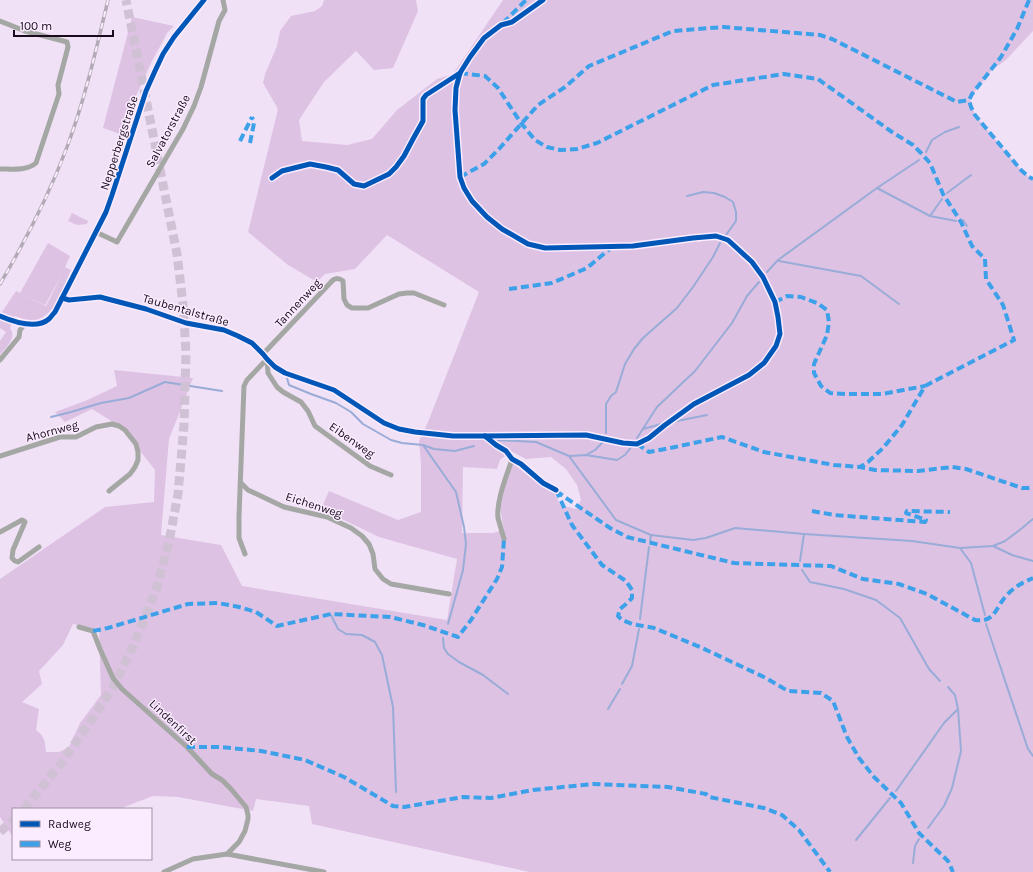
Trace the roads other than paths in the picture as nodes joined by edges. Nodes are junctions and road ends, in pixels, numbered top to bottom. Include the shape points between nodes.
1 (204, 0) edge
2 (223, 0) edge
3 (0, 21) edge
4 (0, 169) edge
5 (96, 232) junction
6 (62, 298) junction
7 (444, 305) dead end
8 (12, 321) tunnel mouth
9 (25, 324) junction
10 (264, 354) junction
11 (267, 359) junction
12 (0, 360) edge
13 (0, 456) edge
14 (512, 459) junction
15 (391, 475) dead end
16 (241, 483) junction
17 (556, 490) dead end
18 (109, 491) dead end
19 (0, 532) edge
20 (504, 540) dead end
21 (39, 547) dead end
22 (245, 554) dead end
23 (449, 594) dead end
24 (79, 627) dead end
25 (227, 854) junction
26 (164, 872) edge
27 (324, 872) edge

1 - 5 street, Nepperbergstraße via 174,37 155,71 106,212
2 - 5 street, Salvatorstraße via 225,10 219,21 201,87 183,129 117,242
3 - 4 street via 25,31 67,42 68,47 58,85 59,94 36,163 26,168
5 - 6 street, Nepperbergstraße
6 - 9 street via 56,312 48,320 39,324
6 - 10 street, Taubentalstraße via 69,300 100,297 186,323 224,330 252,343
7 - 10 street, Tannenweg via 407,292 368,308 352,308 344,299 343,281 339,278 333,280
8 - 9 street
9 - 12 street via 20,330 19,337
10 - 11 street, Taubentalstraße
11 - 14 street, Taubentalstraße via 285,373 334,390 399,429 432,434 485,436 506,451
11 - 15 street, Eibenweg via 268,373 277,387 301,402 315,426 370,466
11 - 16 street via 244,386
13 - 18 street, Ahornweg via 60,437 76,438 96,427 112,424 119,426 136,444 138,460 130,474
14 - 17 street
14 - 20 street via 498,508
16 - 22 street via 239,538
16 - 23 street, Eichenweg via 248,490 284,507 327,517 351,528 369,544 375,569 382,579 391,584
19 - 21 street via 22,520 25,522 13,550 14,561 18,562
24 - 25 street, Lindenfirst via 93,631 113,678 127,694 187,747 212,774 222,780 246,808 248,819 245,831 239,842
25 - 26 street via 193,859
25 - 27 street

